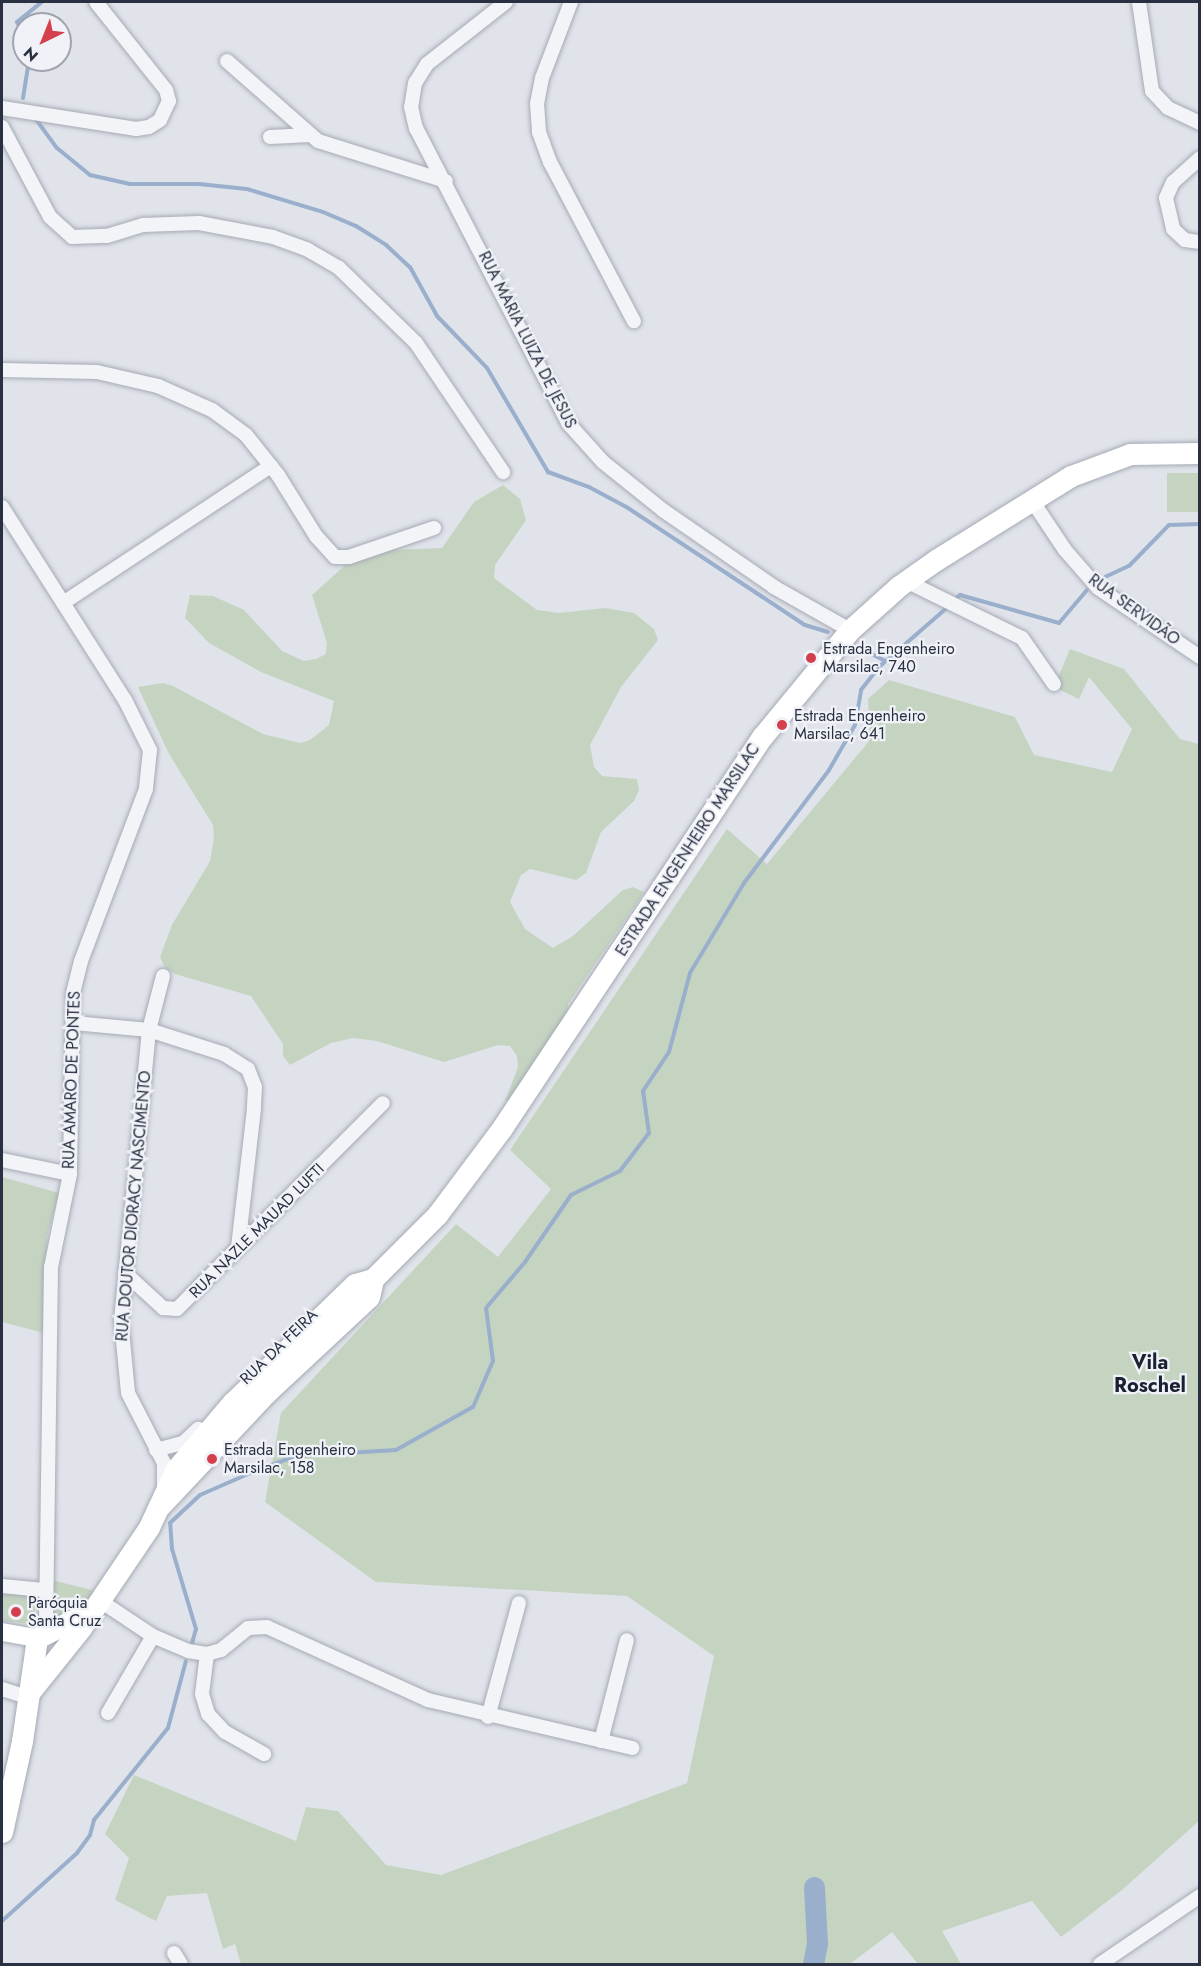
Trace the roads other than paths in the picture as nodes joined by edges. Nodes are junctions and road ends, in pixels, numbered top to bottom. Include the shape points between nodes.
1 (96, 2) edge
2 (506, 2) edge
3 (571, 2) edge
4 (1139, 2) edge
5 (227, 61) dead end
6 (2, 108) edge
7 (1200, 123) edge
8 (2, 127) edge
9 (310, 135) junction
10 (270, 137) dead end
11 (1200, 158) edge
12 (446, 181) junction
13 (1200, 242) edge
14 (634, 321) dead end
15 (2, 370) edge
16 (1200, 453) edge
17 (271, 466) junction
18 (503, 472) dead end
19 (1030, 499) junction
20 (2, 507) edge
21 (435, 528) dead end
22 (906, 580) junction
23 (63, 603) junction
24 (850, 630) junction
25 (1200, 657) edge
26 (1054, 684) dead end
27 (164, 976) dead end
28 (74, 1023) junction
29 (149, 1030) junction
30 (383, 1103) dead end
31 (2, 1160) edge
32 (70, 1174) junction
33 (238, 1248) junction
34 (125, 1273) junction
35 (156, 1450) junction
36 (187, 1459) junction
37 (2, 1586) edge
38 (44, 1590) junction
39 (519, 1603) dead end
40 (95, 1605) junction
41 (2, 1632) edge
42 (42, 1636) junction
43 (153, 1636) junction
44 (627, 1640) dead end
45 (207, 1654) junction
46 (2, 1689) edge
47 (32, 1691) junction
48 (108, 1713) dead end
49 (488, 1717) junction
50 (601, 1741) junction
51 (632, 1748) dead end
52 (264, 1754) dead end
53 (6, 1787) edge
54 (2, 1832) edge
55 (1200, 1896) edge
56 (1100, 1965) edge

1 - 6 street via 166,90 169,101 160,120 136,129
2 - 12 street, RUA MARIA LUIZA DE JESUS via 427,64 415,83 411,107 416,128
3 - 14 street via 542,78 537,103 539,132 555,173
4 - 7 street via 1152,91 1168,108
5 - 9 street
8 - 18 street via 50,216 72,237 107,236 156,224 199,223 273,237 308,250 339,268 416,343
9 - 10 street
9 - 12 street via 331,147
11 - 13 street via 1173,182 1166,198 1173,228 1185,240
12 - 24 street, RUA MARIA LUIZA DE JESUS via 577,435 664,511 764,581
15 - 17 street via 97,372 158,386 231,422
16 - 19 main road, ESTRADA ENGENHEIRO MARSILAC via 1130,454 1103,461
17 - 21 street via 315,536 335,557 349,557
17 - 23 street
19 - 22 main road, ESTRADA ENGENHEIRO MARSILAC
19 - 25 street, RUA SERVIDÃO via 1065,550 1098,588
20 - 23 street, RUA AMARO DE PONTES
22 - 24 main road, ESTRADA ENGENHEIRO MARSILAC
22 - 26 street via 1022,638
23 - 28 street, RUA AMARO DE PONTES via 141,728 150,759 136,819 81,961 73,994
24 - 36 main road, ESTRADA ENGENHEIRO MARSILAC via 762,737 471,1173 437,1215 377,1274 355,1284 232,1403
27 - 29 street, RUA DOUTOR DIORACY NASCIMENTO
28 - 29 street
28 - 32 street, RUA AMARO DE PONTES
29 - 33 street via 224,1053 240,1062 253,1078 254,1109
29 - 34 street, RUA DOUTOR DIORACY NASCIMENTO
30 - 33 street, RUA NAZLE MAUAD LUFTI
31 - 32 street
32 - 38 street, RUA AMARO DE PONTES via 51,1266
33 - 34 street, RUA NAZLE MAUAD LUFTI via 184,1303 170,1311 154,1302
34 - 35 street, RUA DOUTOR DIORACY NASCIMENTO via 122,1362 136,1414
35 - 36 street, RUA DOUTOR DIORACY NASCIMENTO
35 - 36 street
36 - 40 main road, ESTRADA ENGENHEIRO MARSILAC
37 - 38 street
38 - 42 street, RUA AMARO DE PONTES
39 - 49 street
40 - 42 main road, ESTRADA ENGENHEIRO MARSILAC
40 - 43 street
40 - 47 main road, ESTRADA ENGENHEIRO MARSILAC
41 - 42 main road
42 - 47 main road
43 - 45 street via 188,1651
43 - 48 street
44 - 50 street
45 - 49 street via 221,1650 248,1628 267,1627 410,1693
45 - 52 street via 202,1694 208,1714 225,1732
46 - 47 street
47 - 53 main road
49 - 50 street
50 - 51 street
53 - 54 main road
55 - 56 street

